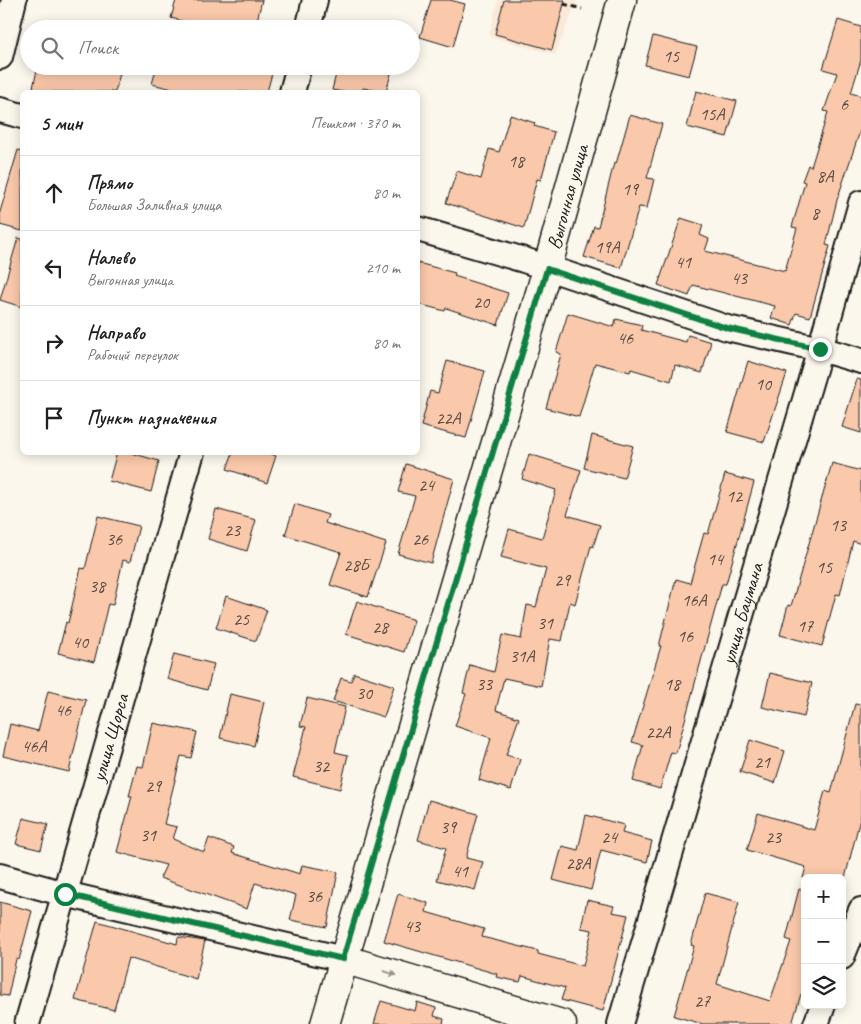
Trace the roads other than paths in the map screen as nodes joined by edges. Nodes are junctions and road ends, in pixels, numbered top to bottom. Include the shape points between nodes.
1 (14, 0) edge
2 (315, 0) edge
3 (622, 0) edge
4 (310, 20) edge
5 (0, 57) edge
6 (297, 75) edge
7 (293, 90) edge
8 (0, 110) edge
9 (20, 115) edge
10 (861, 203) edge
11 (420, 230) edge
12 (547, 269) junction
13 (820, 349) junction
14 (861, 362) edge
15 (191, 455) edge
16 (0, 876) edge
17 (65, 894) junction
18 (861, 910) edge
19 (846, 947) edge
20 (343, 959) junction
21 (822, 1009) edge
22 (27, 1024) edge
23 (325, 1024) edge
24 (562, 1024) edge
25 (620, 1024) edge
26 (816, 1024) edge

1 - 5 street
2 - 4 street
3 - 12 street, Выгонная улица
6 - 7 street
8 - 9 street
10 - 13 street, улица Баумана
11 - 12 street
12 - 13 street via 727,328
12 - 20 street, Выгонная улица
13 - 14 street
13 - 25 street, улица Баумана
15 - 17 street, улица Щорса
16 - 17 street
17 - 20 street
17 - 22 street, улица Щорса
18 - 19 street
20 - 23 street, Выгонная улица
20 -> 24 street
21 - 26 street

